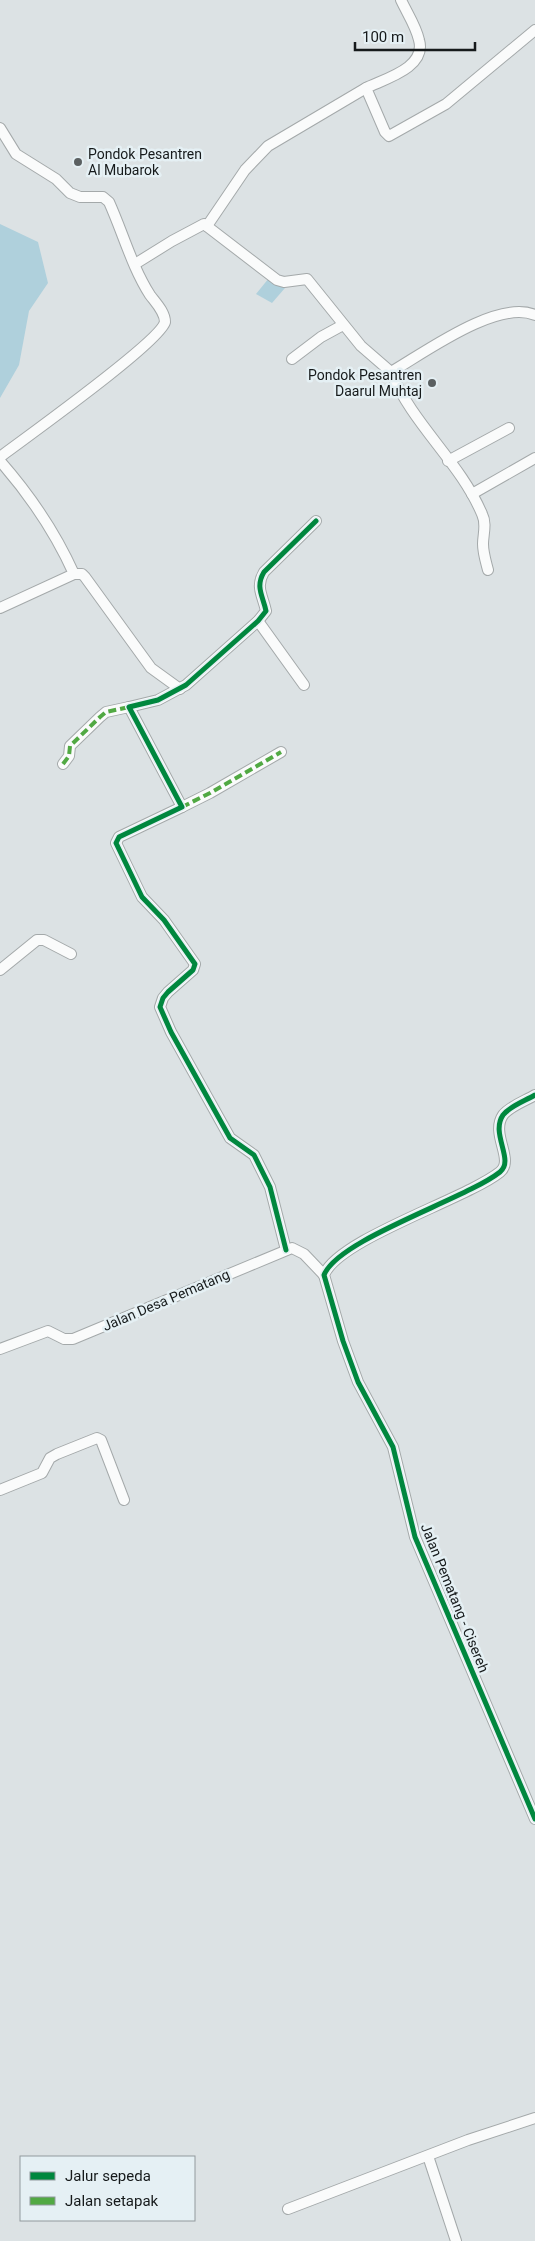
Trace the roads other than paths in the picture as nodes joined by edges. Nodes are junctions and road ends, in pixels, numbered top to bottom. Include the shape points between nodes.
1 (401, 0) edge
2 (535, 30) edge
3 (366, 88) junction
4 (0, 128) edge
5 (207, 226) junction
6 (134, 264) junction
7 (535, 315) edge
8 (343, 325) junction
9 (292, 359) dead end
10 (391, 372) junction
11 (509, 428) dead end
12 (535, 458) edge
13 (0, 459) edge
14 (448, 461) junction
15 (472, 494) junction
16 (316, 520) dead end
17 (488, 570) dead end
18 (74, 574) junction
19 (0, 608) edge
20 (258, 621) junction
21 (304, 684) dead end
22 (180, 689) junction
23 (128, 707) junction
24 (281, 752) dead end
25 (63, 764) dead end
26 (182, 807) junction
27 (71, 954) dead end
28 (0, 970) edge
29 (535, 1095) edge
30 (286, 1250) junction
31 (324, 1275) junction
32 (0, 1349) edge
33 (0, 1490) edge
34 (124, 1500) dead end
35 (535, 1819) edge
36 (535, 2118) edge
37 (428, 2156) junction
38 (288, 2208) dead end
39 (456, 2241) edge

1 - 3 street via 419,39 420,50 409,66
2 - 3 street via 446,104 392,135 385,132
3 - 5 street via 268,146 245,170
4 - 6 street via 16,154 56,178 70,193 106,199
5 - 6 street via 202,224
5 - 8 street via 277,280 307,279
6 - 13 street via 165,318 164,326 109,375
7 - 10 street via 510,311 493,316
8 - 9 street via 314,341
8 - 10 street via 377,362
10 - 14 street via 396,385
11 - 14 street
12 - 15 street
13 - 18 street via 60,545
14 - 15 street
15 - 17 street via 485,521 483,551
16 - 20 street via 260,578 259,590 266,611
18 - 19 street
18 - 22 street via 85,577 151,668
20 - 21 street
20 - 22 street
22 - 23 street via 158,700
23 - 25 street via 106,712 100,717 72,744
23 - 26 street
24 - 26 street
26 - 30 street via 118,837 116,843 142,897 164,920 194,964 193,970 162,998 160,1007 230,1138 254,1155 270,1187
27 - 28 street via 38,940
29 - 31 street via 508,1111 498,1125 505,1159 503,1170 338,1257
30 - 31 street via 299,1250
30 - 32 street, Jalan Desa Pematang via 74,1339 64,1340 48,1331
31 - 35 street, Jalan Pematang - Cisereh via 358,1382 393,1447 415,1537
33 - 34 street via 42,1473 50,1458 97,1438 101,1440
36 - 37 street
37 - 38 street
37 - 39 street

